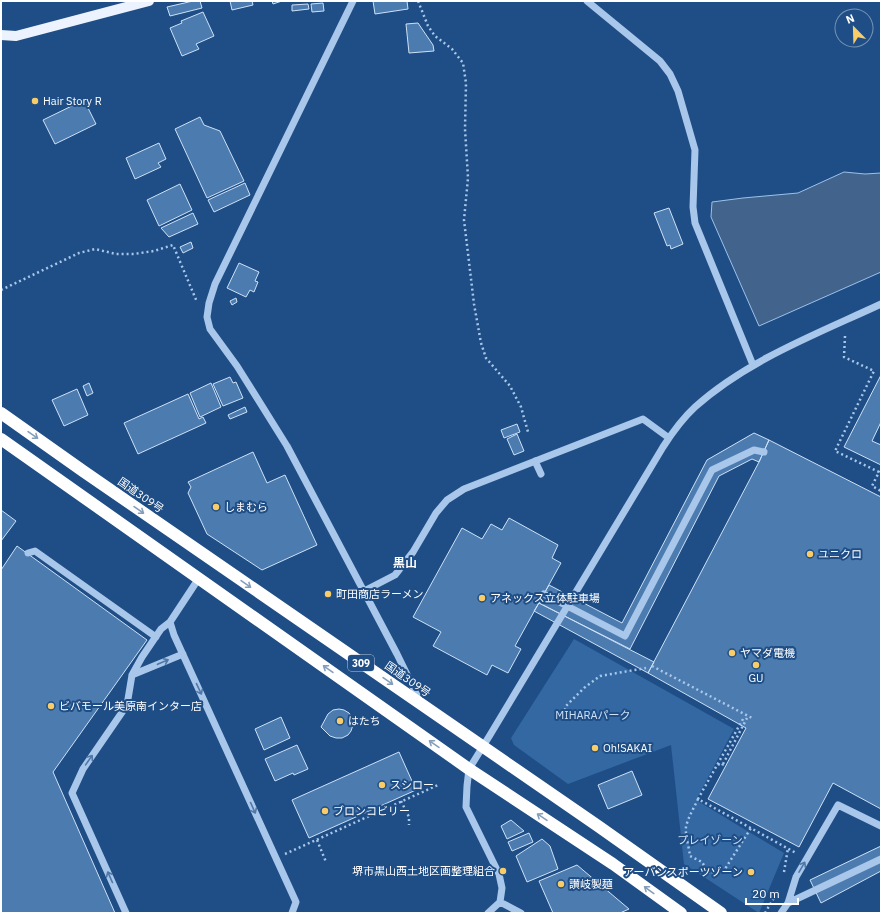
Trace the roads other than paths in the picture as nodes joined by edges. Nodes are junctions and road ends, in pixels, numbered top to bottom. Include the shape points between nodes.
1 (149, 1) edge
2 (353, 1) edge
3 (587, 1) edge
4 (1, 35) edge
5 (881, 304) edge
6 (753, 365) junction
7 (1, 413) edge
8 (669, 438) junction
9 (1, 439) edge
10 (764, 452) dead end
11 (536, 461) junction
12 (541, 474) dead end
13 (28, 553) dead end
14 (199, 578) junction
15 (364, 591) junction
16 (544, 594) dead end
17 (170, 622) junction
18 (156, 637) junction
19 (183, 654) junction
20 (132, 675) junction
21 (421, 704) junction
22 (483, 747) junction
23 (469, 769) junction
24 (881, 826) edge
25 (881, 859) edge
26 (500, 902) junction
27 (788, 903) junction
28 (126, 913) edge
29 (292, 913) edge
30 (488, 913) edge
31 (521, 913) edge
32 (681, 913) edge
33 (721, 913) edge
34 (780, 913) edge

1 - 4 main road via 16,36
2 - 15 street via 215,284 206,317 210,329 237,366 287,446
3 - 6 street via 660,61 670,74 695,150 695,223
5 - 6 street
6 - 8 street via 695,408
7 -> 21 highway, 国道309号 / 309
8 - 11 street via 643,420
8 - 22 street
9 - 14 highway, 309
10 - 16 street, bridge via 754,450 712,470 626,636
11 - 12 street
11 - 15 street via 464,489 447,500 436,513 413,552 395,574
13 - 18 street via 35,551
14 - 17 street
23 -> 14 highway, 309
15 - 21 street
17 - 18 street
17 - 19 street
18 - 20 street
20 -> 19 street
19 -> 29 street via 296,902
28 -> 20 street via 72,793 83,769 127,705
21 - 22 highway, 国道309号 / 309
22 - 23 street
22 - 33 highway, 国道309号 / 309
23 - 26 street via 466,806 499,874 502,888
32 -> 23 highway, 309 via 613,864
27 -> 24 street via 796,877 838,805
25 - 27 street
26 - 30 street
26 - 31 street
27 - 34 street

